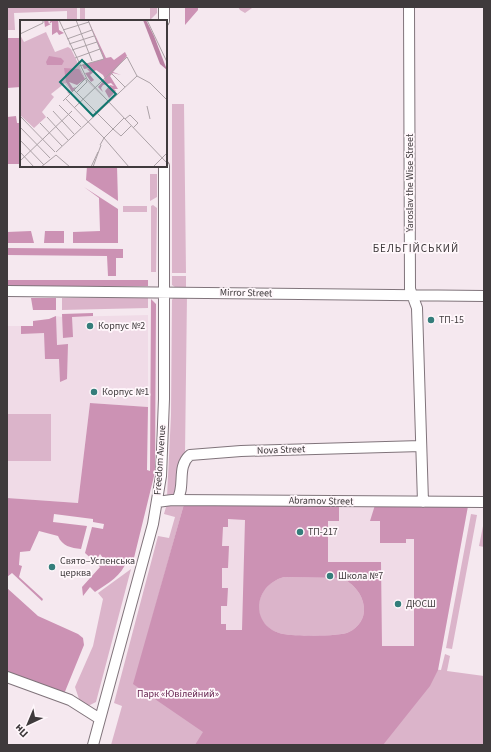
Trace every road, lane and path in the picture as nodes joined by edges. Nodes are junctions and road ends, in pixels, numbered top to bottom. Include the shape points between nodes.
1 (165, 7) edge
2 (409, 7) edge
3 (164, 20) edge
4 (164, 167) edge
5 (7, 292) edge
6 (164, 292) junction
7 (412, 295) junction
8 (484, 296) edge
9 (421, 446) junction
10 (177, 500) junction
11 (157, 502) junction
12 (423, 502) junction
13 (484, 502) edge
14 (7, 677) edge
15 (100, 719) junction
16 (93, 745) edge

1 - 3 street
2 - 7 street, Yaroslav the Wise Street
4 - 6 street, Freedom Avenue
5 - 6 street, Mirror Street
6 - 7 street, Mirror Street
6 - 11 street, Freedom Avenue via 164,399 161,476
7 - 8 street, Mirror Street
7 - 9 street, Yaroslav the Wise Street via 417,308
9 - 10 street, Nova Street via 190,454 183,463 181,493
9 - 12 street, Yaroslav the Wise Street
10 - 11 street, Abramov Street
10 - 12 street, Abramov Street
11 - 15 street, Freedom Avenue
12 - 13 street, Abramov Street
14 - 15 street via 70,700
15 - 16 street, Freedom Avenue

